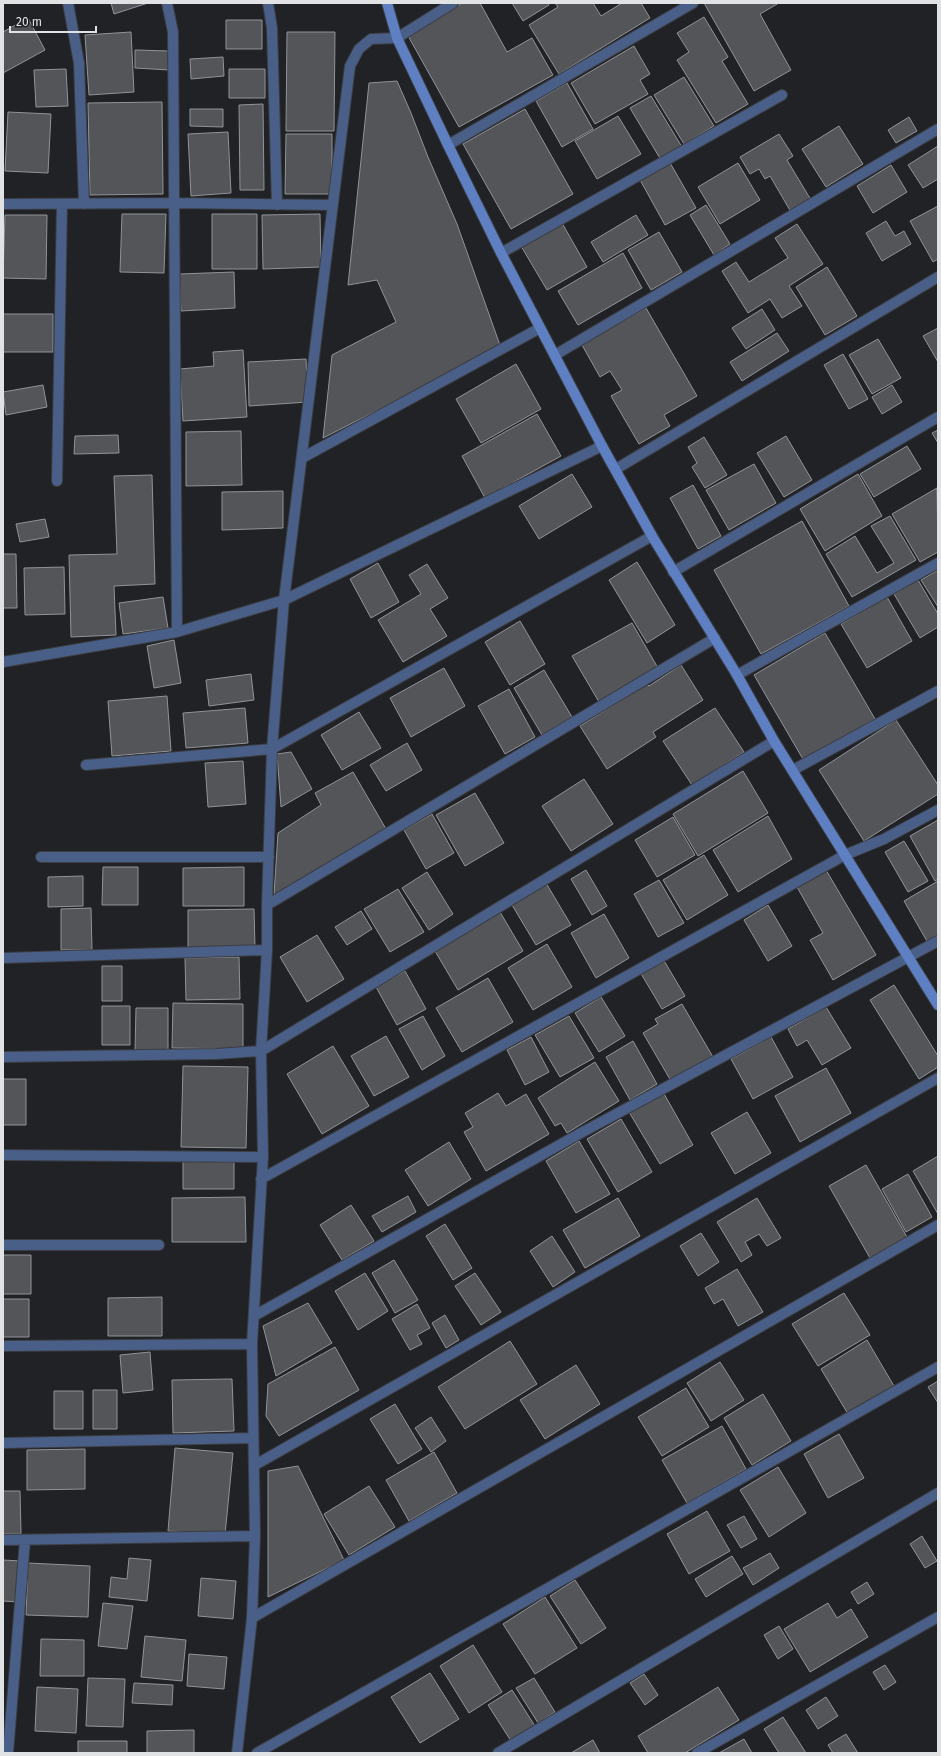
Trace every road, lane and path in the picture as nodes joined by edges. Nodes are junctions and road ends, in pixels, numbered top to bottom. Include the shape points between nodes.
1 (68, 3) edge
2 (167, 3) edge
3 (268, 3) edge
4 (387, 3) edge
5 (453, 3) edge
6 (693, 3) edge
7 (397, 38) junction
8 (782, 95) dead end
9 (938, 129) edge
10 (448, 144) junction
11 (175, 203) junction
12 (3, 204) edge
13 (62, 204) junction
14 (84, 204) junction
15 (277, 205) junction
16 (333, 205) junction
17 (501, 253) junction
18 (938, 277) edge
19 (540, 328) junction
20 (555, 355) junction
21 (938, 417) edge
22 (602, 446) junction
23 (302, 458) junction
24 (616, 469) junction
25 (57, 481) dead end
26 (652, 536) junction
27 (938, 563) edge
28 (673, 572) junction
29 (284, 600) junction
30 (177, 632) junction
31 (715, 638) junction
32 (3, 662) edge
33 (737, 675) junction
34 (938, 691) edge
35 (774, 741) junction
36 (272, 749) junction
37 (86, 765) dead end
38 (793, 770) junction
39 (938, 810) edge
40 (845, 855) junction
41 (41, 857) dead end
42 (269, 857) junction
43 (266, 905) junction
44 (938, 940) edge
45 (267, 950) junction
46 (908, 956) junction
47 (3, 958) edge
48 (938, 1005) edge
49 (261, 1051) junction
50 (3, 1058) edge
51 (938, 1078) edge
52 (3, 1155) edge
53 (263, 1157) junction
54 (261, 1179) junction
55 (938, 1225) edge
56 (3, 1245) edge
57 (159, 1245) dead end
58 (254, 1316) junction
59 (252, 1344) junction
60 (3, 1346) edge
61 (938, 1367) edge
62 (253, 1438) junction
63 (3, 1443) edge
64 (255, 1465) junction
65 (938, 1493) edge
66 (255, 1536) junction
67 (3, 1540) edge
68 (25, 1540) junction
69 (938, 1617) edge
70 (252, 1618) junction
71 (8, 1753) edge
72 (237, 1753) edge
73 (257, 1753) edge
74 (498, 1753) edge
75 (697, 1753) edge

1 - 14 street via 79,63
2 - 11 street via 173,32
3 - 15 street via 272,28
4 - 7 street
5 - 7 street
6 - 10 street
7 - 10 street
7 - 16 street via 371,39 359,50 350,66
8 - 17 street
9 - 20 street
10 - 17 street
11 - 14 street
11 - 15 street
11 - 30 street
12 - 13 street
13 - 14 street
13 - 25 street
15 - 16 street
16 - 23 street
17 - 19 street
18 - 24 street
19 - 20 street
19 - 23 street
20 - 22 street
21 - 28 street
22 - 24 street
22 - 29 street
23 - 29 street
24 - 26 street
26 - 28 street
26 - 36 street
27 - 33 street
28 - 31 street
29 - 30 street
29 - 36 street
30 - 32 street
31 - 33 street
31 - 43 street
33 - 35 street
34 - 38 street
35 - 38 street
35 - 49 street
36 - 37 street
36 - 42 street
38 - 40 street
39 - 40 street via 884,839
40 - 46 street
40 - 54 street
41 - 42 street
42 - 43 street
43 - 45 street
44 - 46 street
45 - 47 street
45 - 49 street
46 - 48 street
46 - 58 street via 579,1134
49 - 50 street
49 - 53 street
51 - 64 street
52 - 53 street
53 - 54 street
54 - 58 street
55 - 70 street
56 - 57 street
58 - 59 street
59 - 60 street
59 - 62 street
61 - 73 street
62 - 63 street
62 - 64 street
64 - 66 street
65 - 74 street
66 - 68 street
66 - 70 street
67 - 68 street
68 - 71 street
69 - 75 street
70 - 72 street

